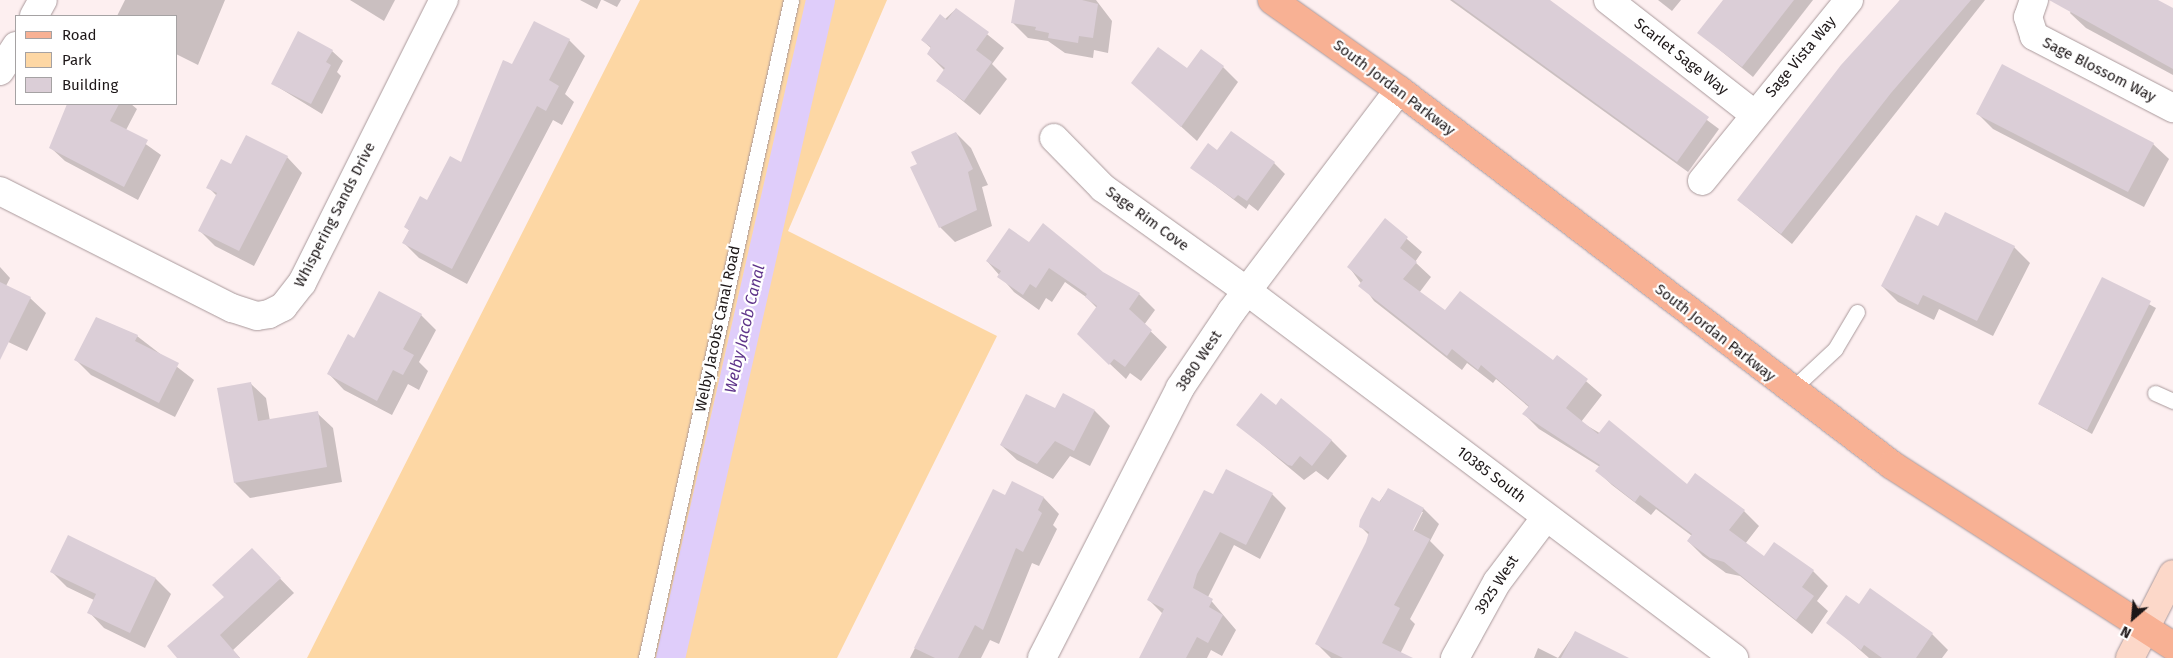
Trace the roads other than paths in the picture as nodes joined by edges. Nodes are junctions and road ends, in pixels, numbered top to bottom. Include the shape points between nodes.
1 (43, 0) edge
2 (444, 0) edge
3 (790, 0) edge
4 (1272, 0) edge
5 (1608, 0) edge
6 (1849, 0) edge
7 (2034, 0) edge
8 (35, 15) edge
9 (15, 48) edge
10 (0, 71) edge
11 (1399, 90) junction
12 (2173, 108) edge
13 (1754, 114) junction
14 (1054, 138) dead end
15 (1702, 181) dead end
16 (0, 191) edge
17 (1248, 291) junction
18 (1857, 312) dead end
19 (1790, 391) junction
20 (2155, 392) dead end
21 (2173, 401) edge
22 (1546, 516) junction
23 (2173, 574) edge
24 (2145, 630) junction
25 (2173, 646) edge
26 (646, 658) edge
27 (1042, 658) edge
28 (1455, 658) edge
29 (1734, 658) edge
30 (2130, 658) edge

1 - 8 street
2 - 16 street, Whispering Sands Drive via 302,283 283,308 257,316 232,308
3 - 26 lane, Welby Jacobs Canal Road
4 - 11 main road, South Jordan Parkway
5 - 13 street, Scarlet Sage Way
6 - 13 street, Sage Vista Way
7 - 12 street, Sage Blossom Way via 2030,27 2043,42
9 - 10 street
11 - 17 street, 3880 West
11 - 19 main road, South Jordan Parkway
13 - 15 street, Sage Vista Way
14 - 17 street, Sage Rim Cove via 1103,188
17 - 22 street, 10385 South
17 - 27 street, 3880 West via 1170,406
18 - 19 lane via 1835,349
19 - 24 main road, South Jordan Parkway via 1958,511
20 - 21 lane
22 - 28 street, 3925 West via 1497,582
22 - 29 street, 10385 South
23 - 24 main road
24 - 25 main road, South Jordan Parkway
24 - 30 main road

